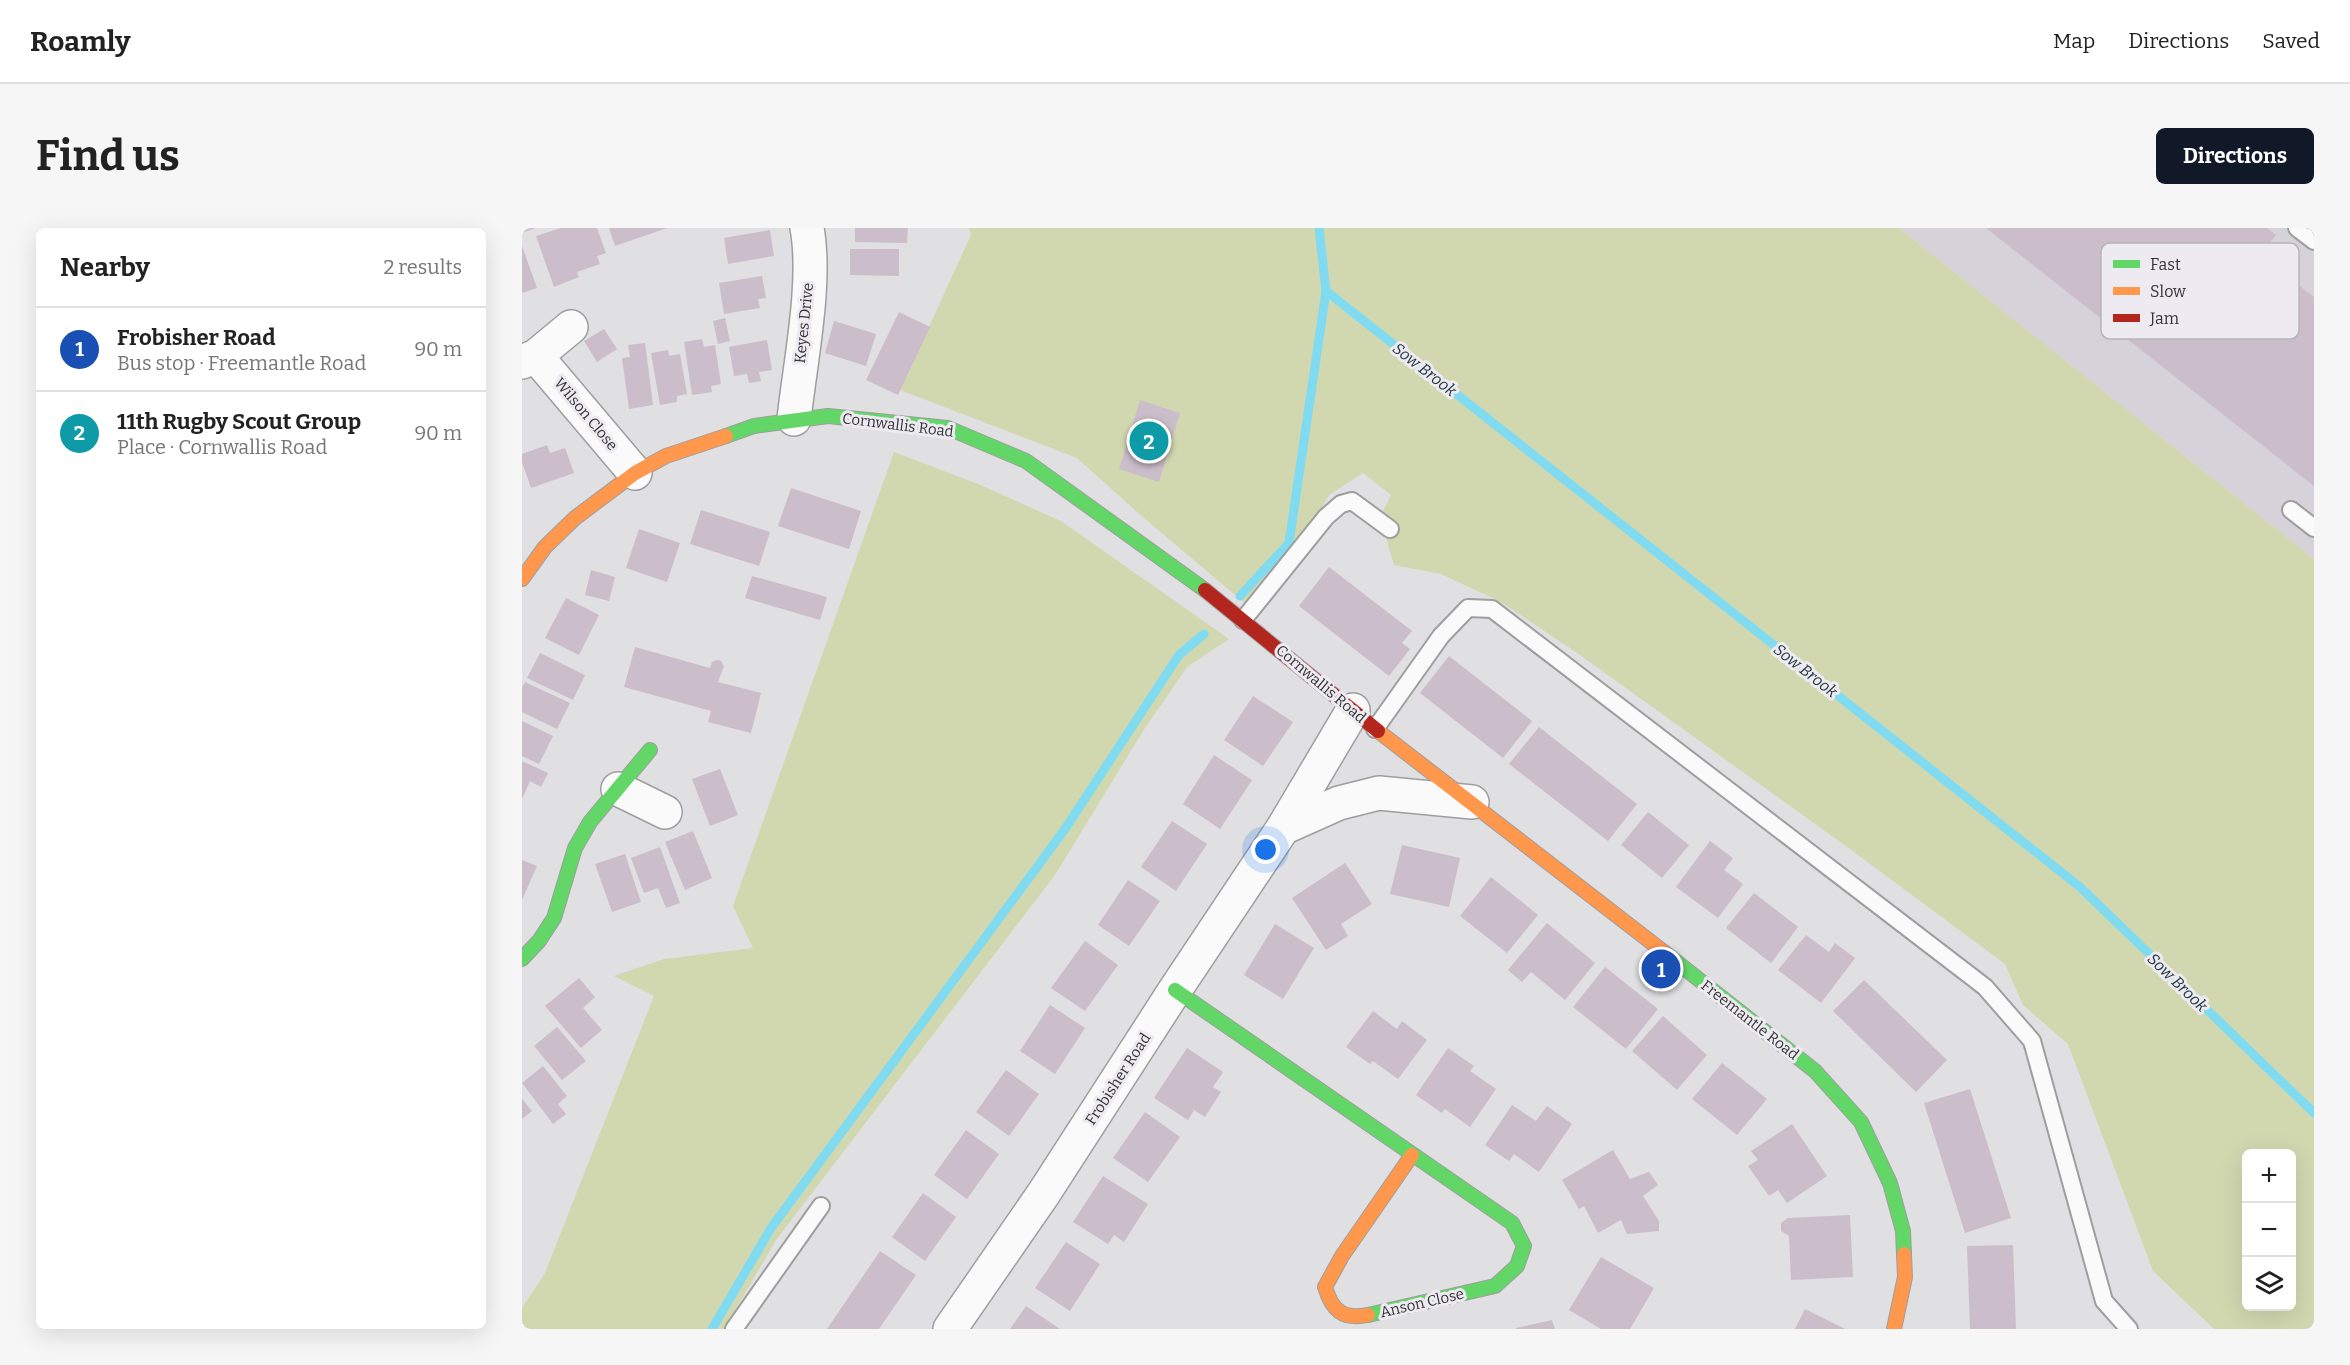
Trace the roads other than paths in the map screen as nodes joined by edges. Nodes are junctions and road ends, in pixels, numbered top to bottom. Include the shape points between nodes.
1 (807, 228) edge
2 (2297, 228) edge
3 (2314, 241) edge
4 (571, 327) dead end
5 (529, 359) edge
6 (794, 419) junction
7 (636, 473) junction
8 (2291, 510) dead end
9 (2314, 528) edge
10 (1390, 529) dead end
11 (522, 579) edge
12 (1243, 620) junction
13 (1364, 720) junction
14 (650, 750) dead end
15 (618, 789) junction
16 (1472, 802) junction
17 (665, 812) dead end
18 (1283, 828) junction
19 (522, 957) edge
20 (1175, 990) junction
21 (1412, 1155) junction
22 (821, 1206) dead end
23 (737, 1328) edge
24 (950, 1329) edge
25 (1894, 1329) edge
26 (2129, 1329) edge

1 - 6 street, Keyes Drive via 808,298
2 - 3 lane
4 - 5 street, Wilson Close
5 - 7 street, Wilson Close
6 - 7 street, Cornwallis Road via 754,426 686,449
6 - 12 street, Cornwallis Road via 839,417 948,428 1026,461
7 - 11 street, Cornwallis Road via 575,518 545,547
8 - 9 lane
10 - 12 lane via 1352,501 1341,504 1326,517
12 - 13 street, Cornwallis Road
13 - 16 street, Freemantle Road
13 - 18 street, Frobisher Road
13 - 26 lane via 1468,608 1492,609 1985,987 2032,1041 2104,1301
14 - 15 street
15 - 17 street
15 - 19 street via 590,822 575,848 554,918
16 - 18 street via 1379,793 1339,803
16 - 25 street, Freemantle Road via 1815,1071 1861,1122 1890,1183 1903,1231 1905,1277
18 - 20 street, Frobisher Road
20 - 21 street, Anson Close
20 - 24 street, Frobisher Road via 1044,1193
21 - 21 street, Anson Close via 1512,1223 1524,1246 1517,1266 1495,1286 1358,1317 1341,1314 1331,1307 1325,1287
22 - 23 lane

